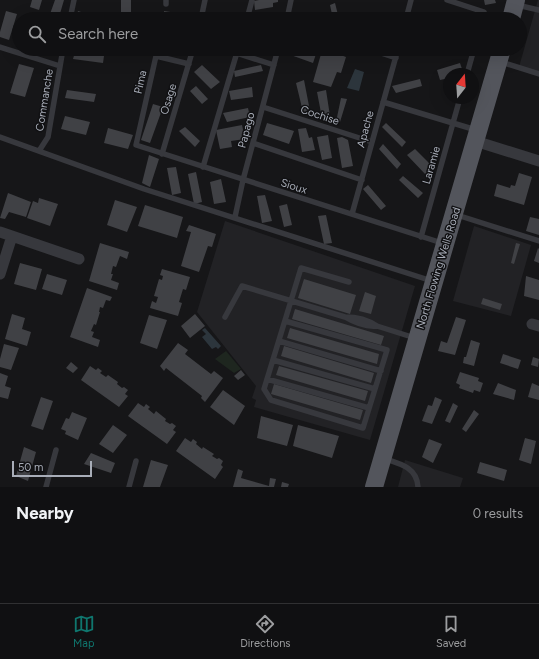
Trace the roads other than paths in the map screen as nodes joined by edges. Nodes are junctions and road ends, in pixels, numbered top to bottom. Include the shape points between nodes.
1 (74, 0) edge
2 (205, 0) edge
3 (252, 0) edge
4 (291, 0) edge
5 (411, 0) edge
6 (448, 0) edge
7 (514, 8) edge
8 (539, 10) edge
9 (71, 12) edge
10 (202, 12) edge
11 (248, 12) edge
12 (288, 12) edge
13 (408, 12) edge
14 (484, 12) edge
15 (0, 47) edge
16 (12, 51) edge
17 (28, 56) edge
18 (62, 56) edge
19 (191, 56) edge
20 (236, 56) edge
21 (250, 56) edge
22 (276, 56) edge
23 (390, 56) edge
24 (472, 56) edge
25 (501, 56) edge
26 (503, 56) edge
27 (396, 58) joint
28 (189, 64) junction
29 (274, 65) junction
30 (60, 66) junction
31 (469, 68) edge
32 (539, 74) edge
33 (383, 102) junction
34 (458, 104) edge
35 (263, 106) junction
36 (453, 123) junction
37 (477, 136) junction
38 (0, 137) edge
39 (372, 142) junction
40 (252, 143) junction
41 (136, 145) joint
42 (39, 151) junction
43 (162, 154) junction
44 (539, 161) edge
45 (203, 167) junction
46 (242, 180) junction
47 (362, 180) junction
48 (352, 214) junction
49 (455, 214) junction
50 (235, 217) junction
51 (0, 232) edge
52 (12, 236) junction
53 (421, 236) junction
54 (539, 241) edge
55 (446, 245) junction
56 (79, 259) dead end
57 (0, 274) edge
58 (349, 282) dead end
59 (434, 282) junction
60 (291, 301) junction
61 (225, 318) dead end
62 (285, 321) junction
63 (417, 338) junction
64 (279, 341) junction
65 (273, 360) junction
66 (380, 371) junction
67 (267, 379) junction
68 (375, 389) junction
69 (369, 408) junction
70 (56, 450) dead end
71 (383, 458) junction
72 (136, 461) dead end
73 (46, 487) edge
74 (129, 487) edge
75 (374, 487) edge
76 (418, 487) edge

1 - 9 lane
2 - 10 lane
3 - 11 lane
4 - 12 lane
5 - 13 lane
6 - 14 lane
7 - 8 lane
15 - 16 lane
17 - 30 lane
18 - 30 lane, Commanche
19 - 28 lane, Osage
20 - 45 lane
21 - 29 lane
22 - 29 lane, Papago
23 - 27 lane
24 - 31 lane
25 - 37 main road, North Flowing Wells Road
26 - 32 lane
27 - 33 lane, Apache
28 - 41 lane, Pima via 156,56
28 - 43 lane, Osage
29 - 35 lane, Papago
30 - 42 lane, Commanche via 48,137
33 - 36 lane
33 - 39 lane, Apache
34 - 36 lane, Laramie
35 - 39 lane, Cochise
35 - 40 lane, Papago
36 - 37 lane
36 - 53 lane, Laramie
37 - 44 street
37 - 49 main road, North Flowing Wells Road
38 - 42 lane
39 - 47 lane, Apache
40 - 46 lane, Papago
40 - 47 lane
41 - 43 lane, Sioux
42 - 50 lane via 144,189
43 - 45 lane, Sioux
45 - 46 lane, Sioux
46 - 48 lane, Sioux
46 - 50 lane, Papago
47 - 48 lane, Apache
48 - 53 lane, Sioux
49 - 54 lane
49 - 55 main road, North Flowing Wells Road
50 - 59 lane
51 - 52 street
52 - 56 street
52 - 57 street
53 - 55 lane, Sioux
55 - 59 main road, North Flowing Wells Road
58 - 60 lane via 301,268
59 - 63 main road, North Flowing Wells Road
60 - 61 lane via 242,286
60 - 62 lane
60 - 63 lane via 345,317 352,322 370,327 377,326
62 - 64 lane
62 - 66 lane via 387,350
63 - 71 main road, North Flowing Wells Road
64 - 65 lane
64 - 66 lane
65 - 67 lane
65 - 68 lane
66 - 68 lane
67 - 69 lane
67 - 69 lane via 264,389 271,400 363,428
68 - 69 lane
70 - 73 lane
71 - 75 main road, North Flowing Wells Road
71 - 76 lane via 406,466 416,475
72 - 74 lane

